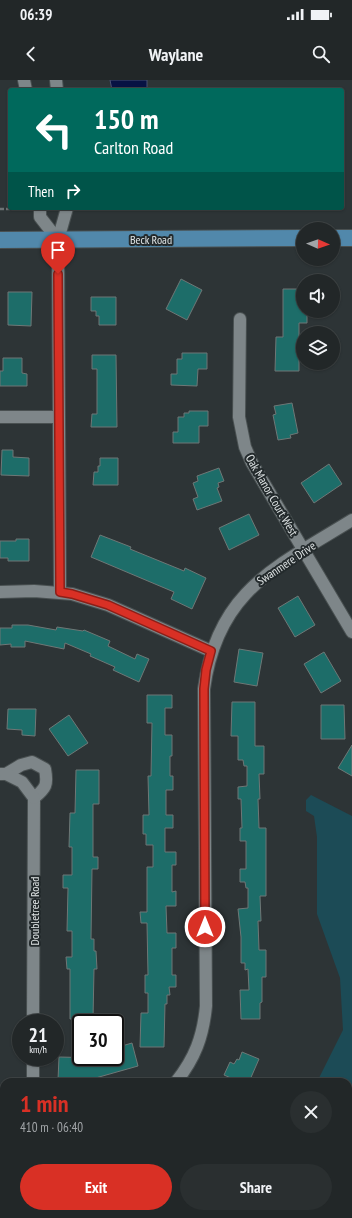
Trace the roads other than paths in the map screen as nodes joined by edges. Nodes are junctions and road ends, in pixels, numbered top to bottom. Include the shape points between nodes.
1 (40, 210) edge
2 (67, 210) edge
3 (296, 238) edge
4 (340, 238) edge
5 (352, 238) edge
6 (0, 240) edge
7 (58, 240) junction
8 (240, 319) dead end
9 (0, 417) edge
10 (59, 417) junction
11 (352, 520) edge
12 (304, 550) junction
13 (0, 592) edge
14 (60, 592) junction
15 (352, 632) edge
16 (211, 651) junction
17 (3, 774) edge
18 (34, 798) junction
19 (33, 1014) edge
20 (33, 1066) edge
21 (33, 1078) edge
22 (179, 1078) edge

1 - 7 street via 40,217
2 - 7 street
3 - 7 main road, Beck Road
4 - 5 main road
6 - 7 main road, Beck Road
7 - 10 street
8 - 12 street, Oak Manor Court West via 239,417 245,447
9 - 10 street
10 - 14 street
11 - 12 street, Swanmere Drive
12 - 15 street, Oak Manor Court West
12 - 16 street, Swanmere Drive via 267,573 244,594 226,618
13 - 14 street
14 - 16 street via 108,605
16 - 22 street, Swanmere Drive via 204,689 206,1006 199,1043
17 - 18 street via 22,782
17 - 18 street via 32,762 46,769 48,781 44,790
18 - 19 street, Doubletree Road
20 - 21 street

